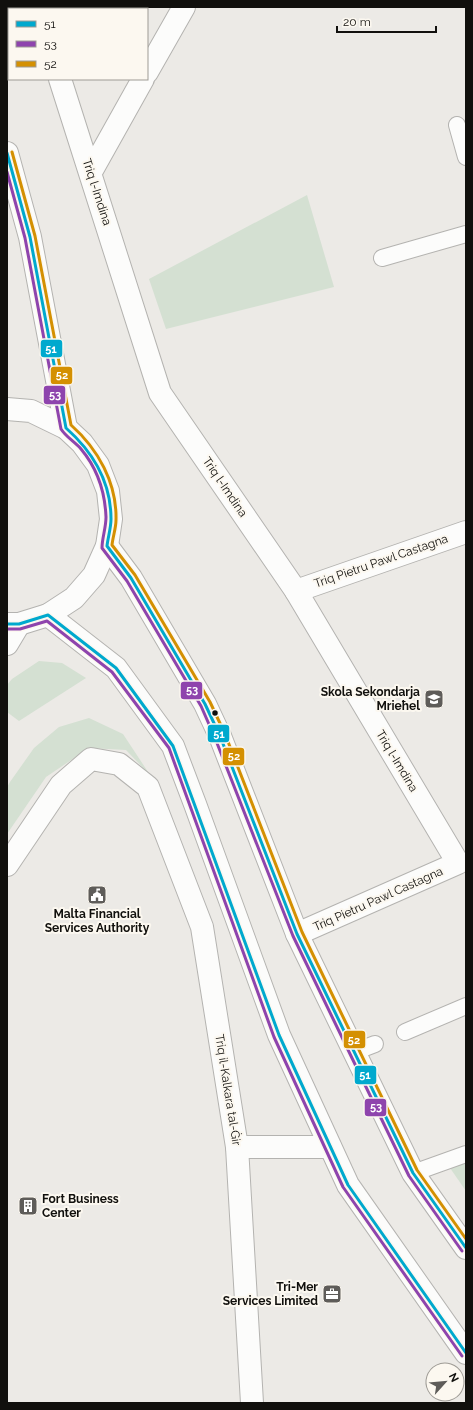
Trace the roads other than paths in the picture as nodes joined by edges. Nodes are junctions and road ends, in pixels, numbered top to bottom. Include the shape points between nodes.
1 (184, 7) edge
2 (148, 70) edge
3 (60, 80) edge
4 (142, 80) edge
5 (457, 125) dead end
6 (7, 153) edge
7 (466, 157) edge
8 (91, 172) junction
9 (466, 234) edge
10 (382, 258) dead end
11 (7, 410) edge
12 (66, 428) junction
13 (466, 532) edge
14 (107, 546) junction
15 (296, 590) junction
16 (48, 615) junction
17 (13, 624) edge
18 (7, 644) edge
19 (458, 863) joint
20 (7, 864) edge
21 (297, 934) junction
22 (466, 1006) edge
23 (405, 1032) dead end
24 (375, 1044) dead end
25 (354, 1052) junction
26 (237, 1147) junction
27 (330, 1147) junction
28 (466, 1154) edge
29 (413, 1173) junction
30 (466, 1248) edge
31 (466, 1353) edge
32 (252, 1403) edge

1 - 2 main road
3 - 8 main road, Triq l-Imdina
4 - 8 main road
5 - 7 lane
6 - 12 main road via 30,237
8 - 15 main road, Triq l-Imdina via 160,393
9 - 10 lane
11 - 12 main road via 31,411
12 - 14 main road via 82,443 98,465 108,491 111,519
13 - 15 main road, Triq Pietru Pawl Castagna
14 - 16 main road via 94,575 74,598
14 - 21 main road via 131,578 205,704
15 - 19 main road, Triq l-Imdina
16 - 17 main road
16 - 27 main road via 116,668 173,746 279,1036
17 - 18 main road
19 - 21 main road, Triq Pietru Pawl Castagna
20 - 26 main road, Triq il-Kalkara tal-Ġir via 61,785 91,759 119,764 148,787 202,927
21 - 25 main road
22 - 23 lane
24 - 25 lane
25 - 29 main road
26 - 27 main road
26 - 32 main road, Triq il-Kalkara tal-Ġir
27 - 31 main road via 348,1185
28 - 29 lane
29 - 30 main road

